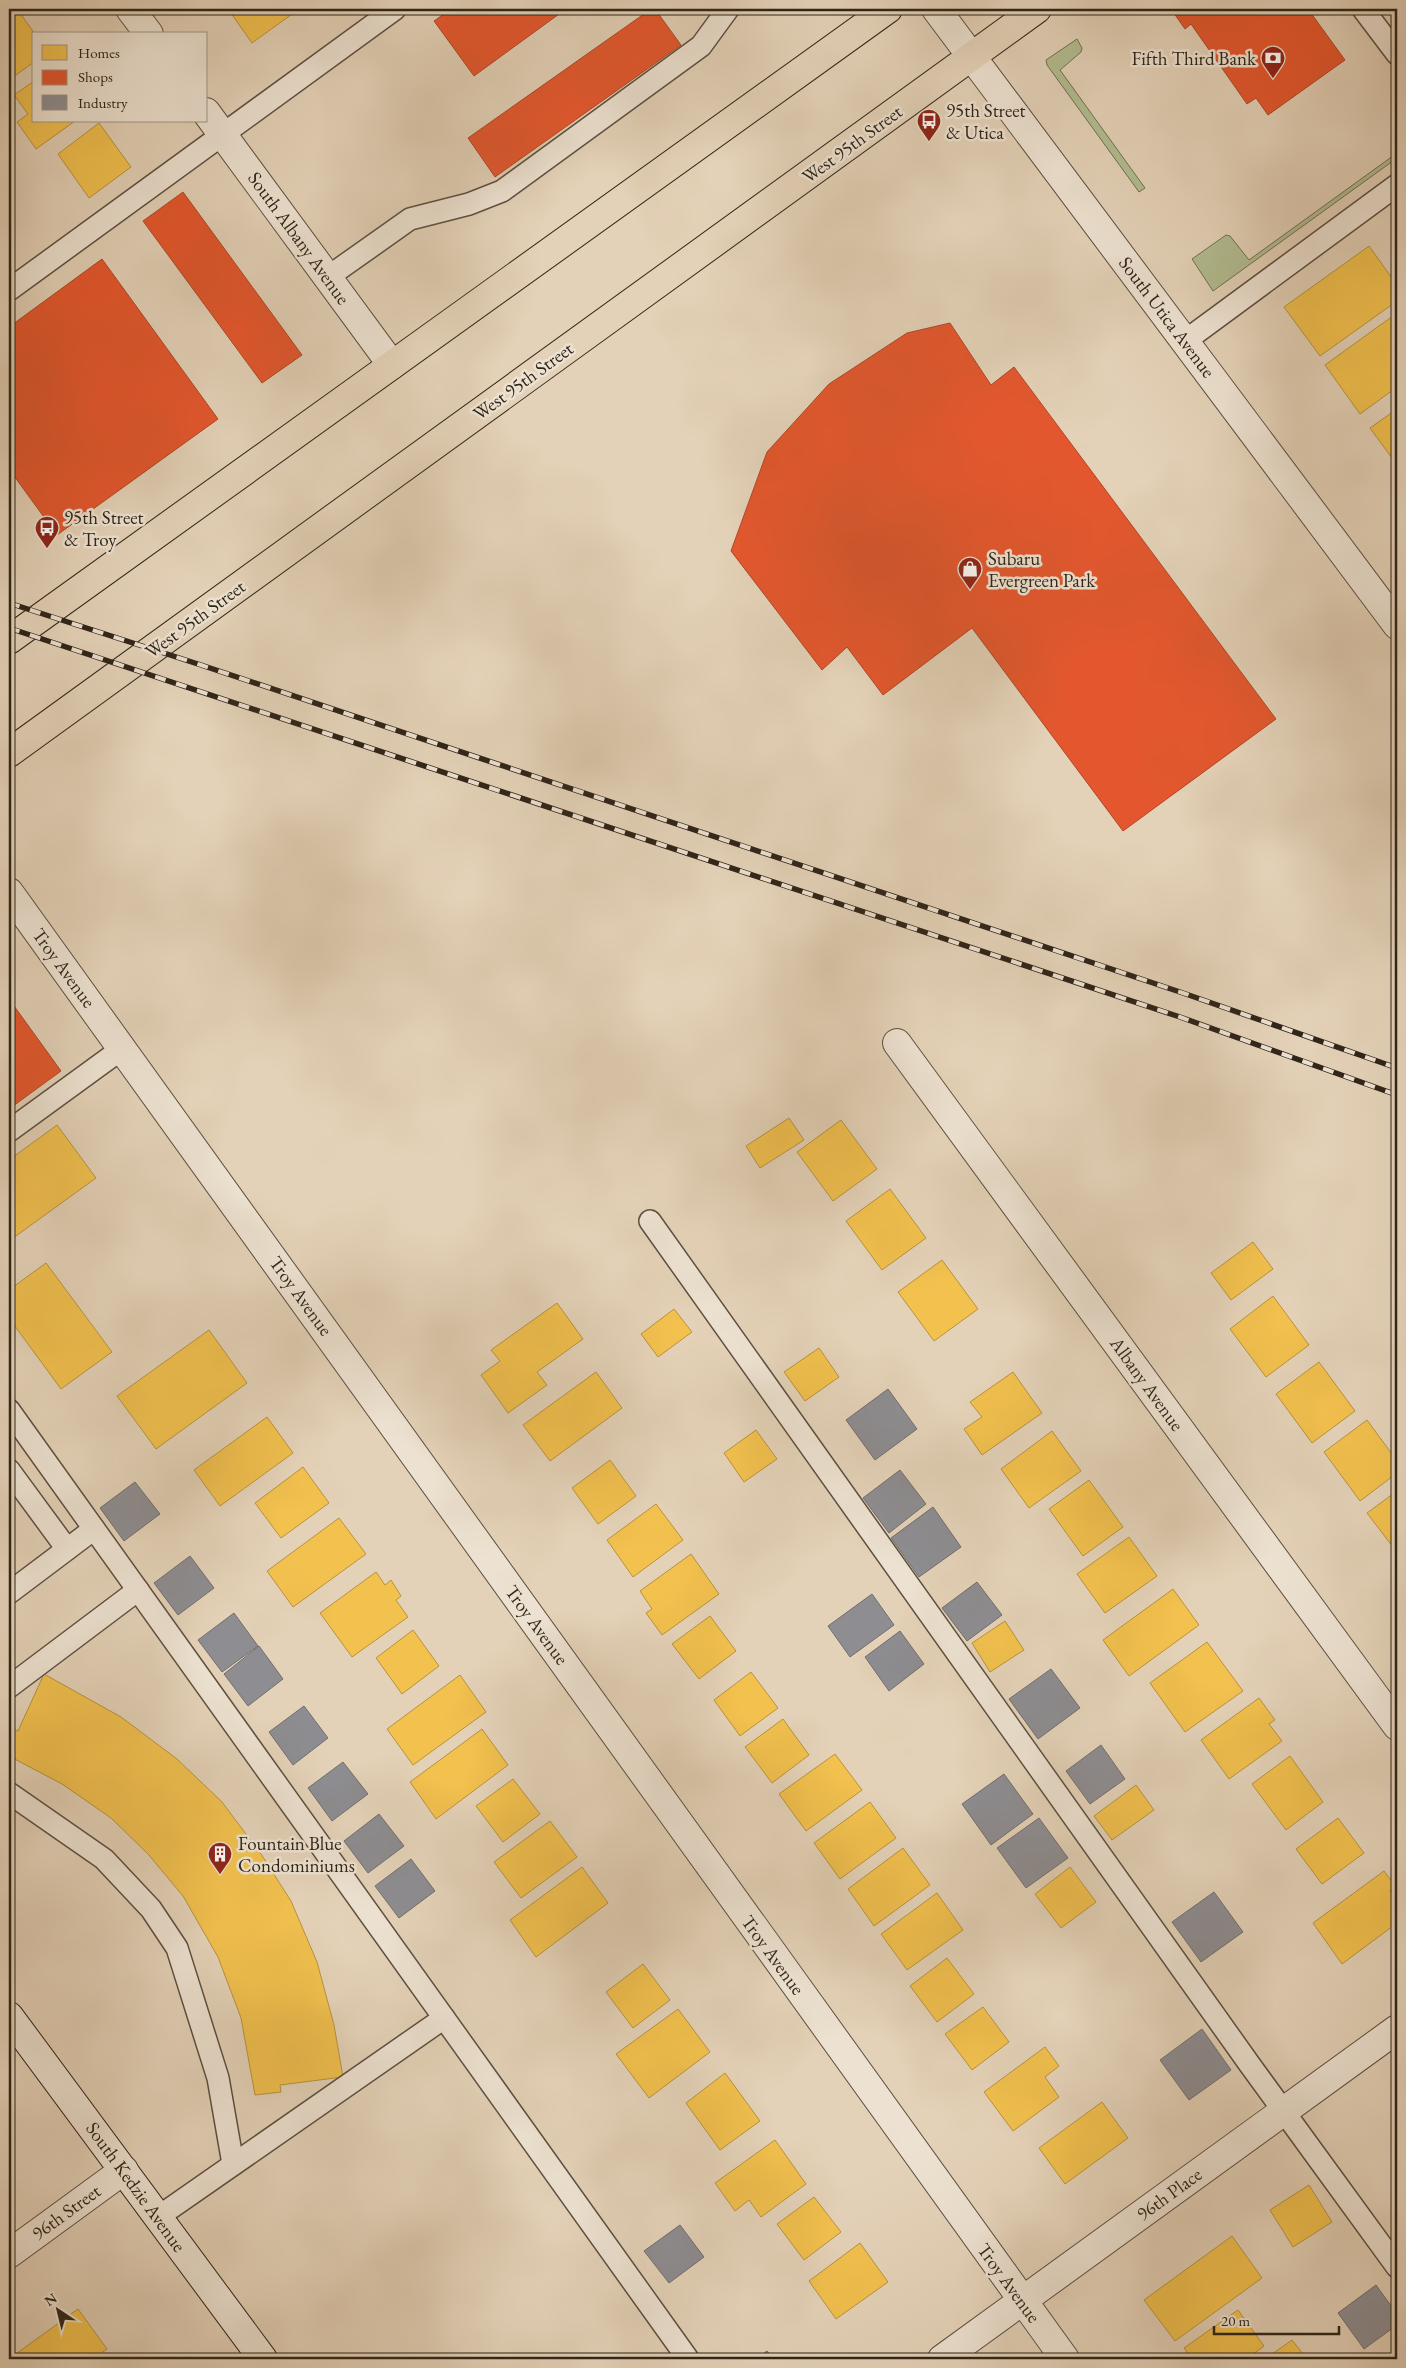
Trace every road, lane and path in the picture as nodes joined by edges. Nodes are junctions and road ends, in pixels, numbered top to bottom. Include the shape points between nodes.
1 (130, 9) edge
2 (395, 9) edge
3 (728, 9) edge
4 (888, 9) edge
5 (936, 9) edge
6 (1037, 9) edge
7 (1363, 9) edge
8 (147, 32) edge
9 (1397, 54) edge
10 (972, 57) junction
11 (208, 115) edge
12 (223, 135) junction
13 (1397, 185) edge
14 (328, 277) junction
15 (9, 290) edge
16 (1184, 341) junction
17 (392, 365) junction
18 (1397, 625) edge
19 (9, 640) edge
20 (9, 753) edge
21 (9, 892) edge
22 (897, 1043) dead end
23 (123, 1048) junction
24 (9, 1131) edge
25 (650, 1221) dead end
26 (9, 1410) edge
27 (9, 1470) edge
28 (94, 1529) junction
29 (67, 1549) junction
30 (138, 1590) junction
31 (9, 1593) edge
32 (9, 1687) edge
33 (1397, 1726) edge
34 (9, 1793) edge
35 (9, 2016) edge
36 (444, 2018) junction
37 (1397, 2029) edge
38 (1283, 2111) junction
39 (233, 2164) junction
40 (124, 2170) junction
41 (158, 2217) junction
42 (9, 2254) edge
43 (1397, 2267) edge
44 (1022, 2301) junction
45 (263, 2359) edge
46 (688, 2359) edge
47 (942, 2359) edge
48 (1065, 2359) edge

1 - 8 street
2 - 12 lane
3 - 14 lane via 701,46 502,191 469,204 410,219
4 - 17 main road
5 - 10 street, South Utica Avenue
6 - 10 main road, West 95th Street
7 - 9 lane
10 - 16 street, South Utica Avenue
10 - 20 main road, West 95th Street
11 - 12 street, South Albany Avenue
12 - 14 street, South Albany Avenue
12 - 15 lane
13 - 16 lane
14 - 17 street, South Albany Avenue
16 - 18 street, South Utica Avenue
17 - 19 main road
21 - 23 street, Troy Avenue
22 - 33 street, Albany Avenue
23 - 24 lane
23 - 44 street, Troy Avenue
25 - 38 lane
26 - 28 lane
27 - 29 lane
28 - 29 lane
28 - 30 lane
29 - 31 lane
30 - 32 lane
30 - 36 lane
34 - 39 lane via 104,1859 151,1909 177,1948 218,2078
35 - 40 street, South Kedzie Avenue
36 - 39 lane
36 - 46 lane
37 - 38 street, 96th Place
38 - 43 lane
38 - 44 street, 96th Place
39 - 41 lane
40 - 41 street, South Kedzie Avenue
40 - 42 street, 96th Street
41 - 45 street, South Kedzie Avenue
44 - 47 street, 96th Place
44 - 48 street, Troy Avenue

